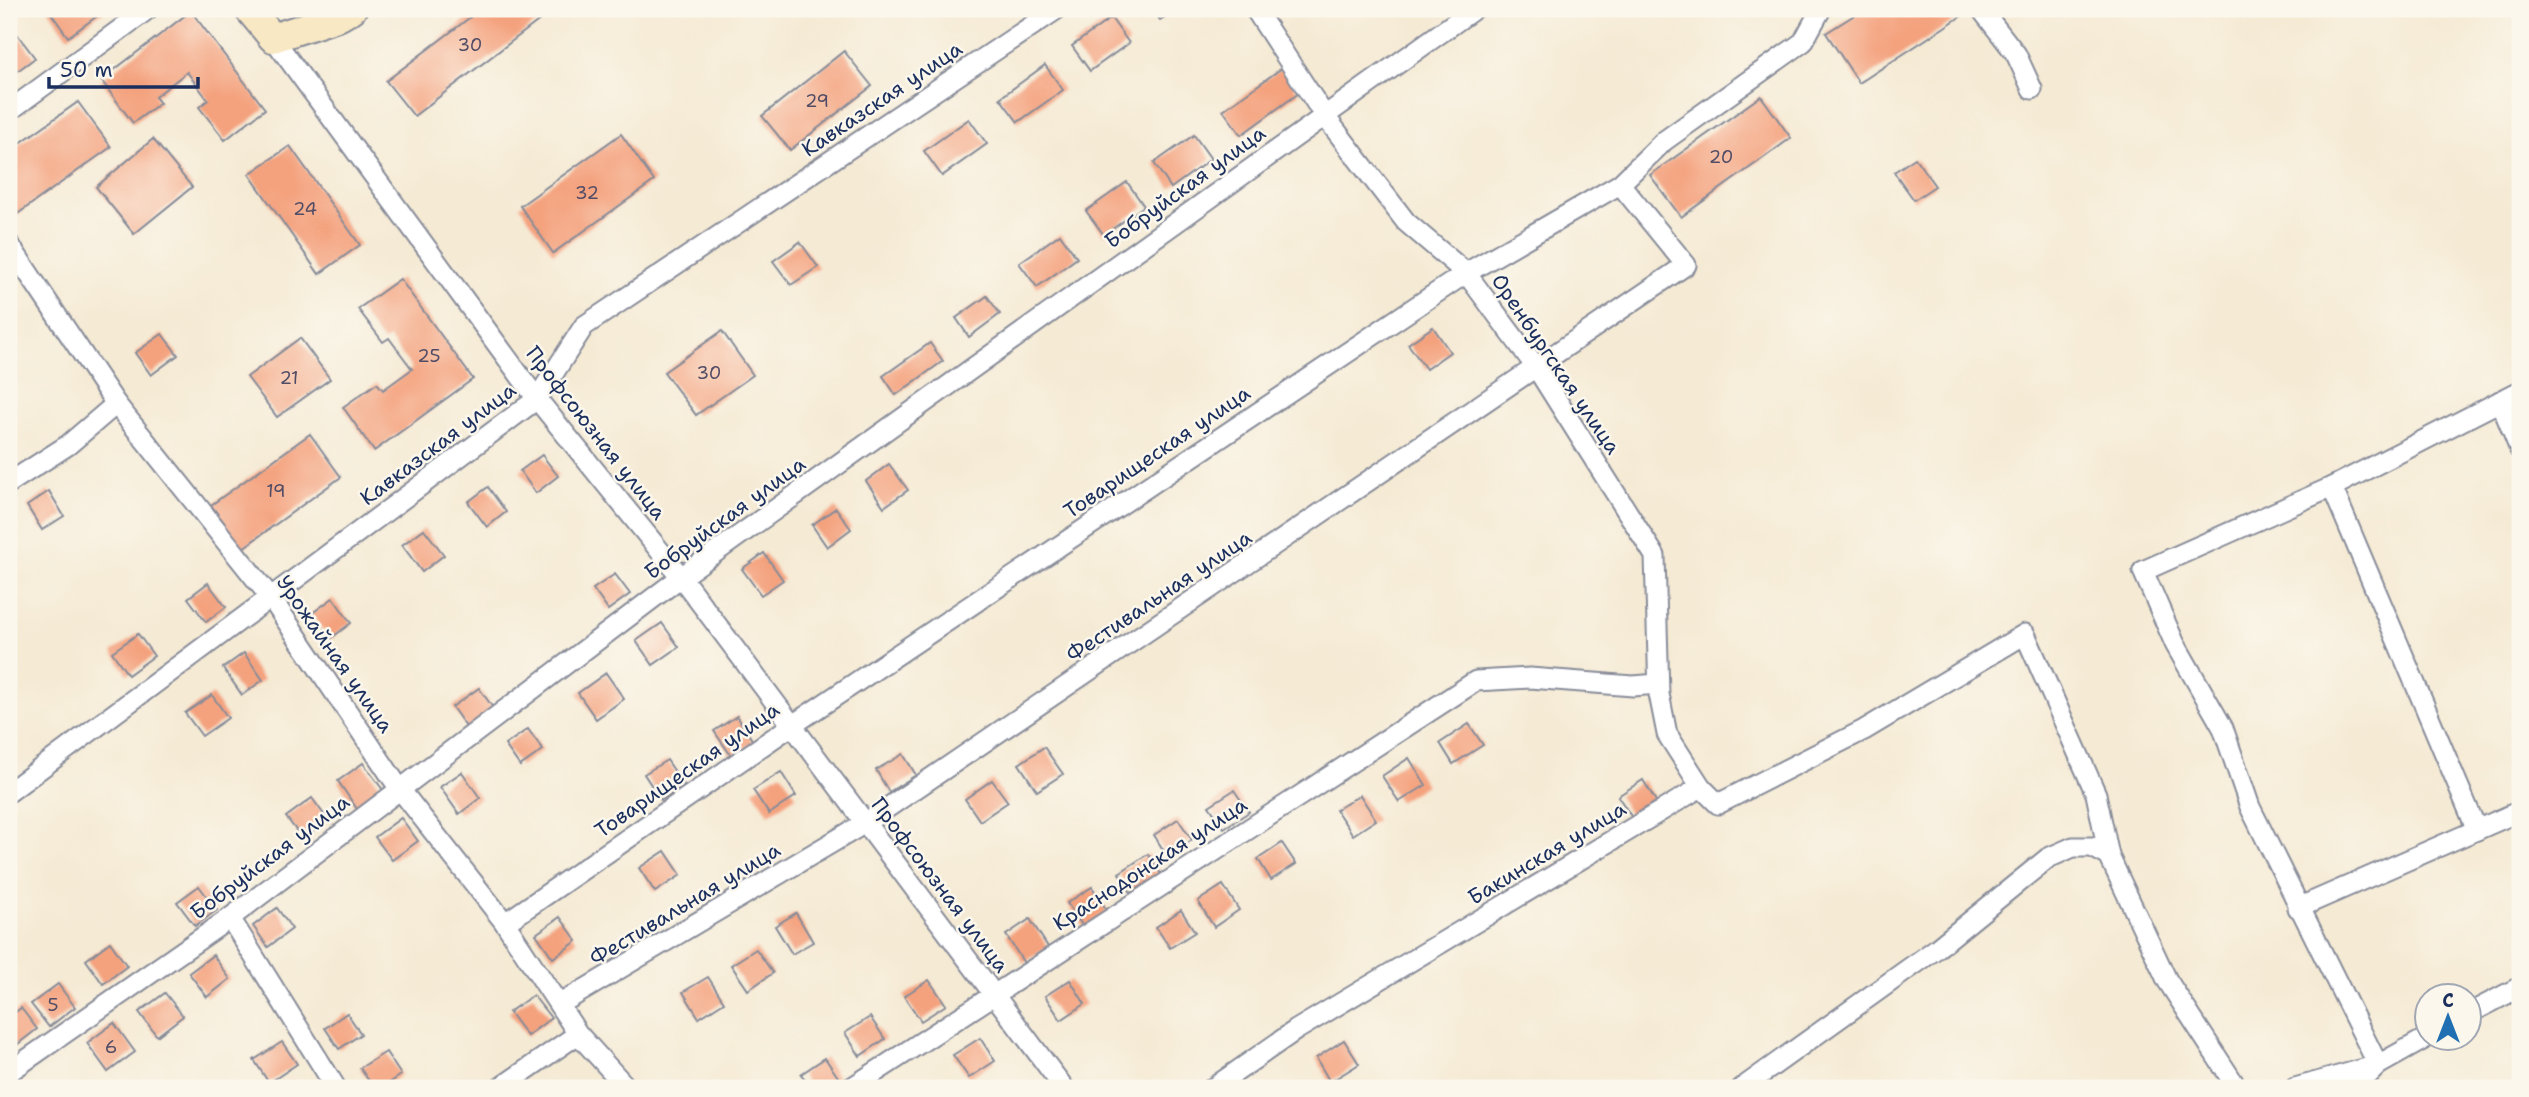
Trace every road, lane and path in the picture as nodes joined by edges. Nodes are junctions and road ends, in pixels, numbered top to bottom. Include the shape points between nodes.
1 (148, 9) edge
2 (249, 9) edge
3 (352, 9) edge
4 (1057, 9) edge
5 (1255, 9) edge
6 (1474, 9) edge
7 (1821, 9) edge
8 (1981, 9) edge
9 (273, 38) junction
10 (2032, 89) dead end
11 (9, 111) edge
12 (1324, 116) junction
13 (1619, 184) junction
14 (9, 244) edge
15 (1466, 272) junction
16 (1536, 367) junction
17 (2520, 391) edge
18 (537, 399) junction
19 (2500, 401) junction
20 (116, 404) junction
21 (2520, 450) edge
22 (9, 483) edge
23 (2332, 487) junction
24 (681, 577) junction
25 (271, 598) junction
26 (1658, 684) junction
27 (791, 726) junction
28 (1701, 787) junction
29 (399, 788) junction
30 (9, 792) edge
31 (2520, 811) edge
32 (865, 823) junction
33 (2477, 830) junction
34 (2109, 856) junction
35 (2298, 908) junction
36 (230, 918) junction
37 (505, 923) junction
38 (2520, 987) edge
39 (993, 993) junction
40 (560, 1004) junction
41 (2484, 1005) edge
42 (578, 1034) junction
43 (2414, 1044) edge
44 (2378, 1065) junction
45 (9, 1072) edge
46 (336, 1088) edge
47 (500, 1088) edge
48 (626, 1088) edge
49 (851, 1088) edge
50 (1064, 1088) edge
51 (1213, 1088) edge
52 (1742, 1088) edge
53 (2237, 1088) edge
54 (2295, 1088) edge
55 (2355, 1088) edge

1 - 11 street
2 - 9 main road
3 - 9 main road
4 - 18 street, Кавказская улица via 583,326
5 - 12 street, Оренбургская улица
6 - 12 street, Бобруйская улица
7 - 13 street, Товарищеская улица via 1803,42 1664,141
8 - 10 street via 2016,54
9 - 18 street, Профсоюзная улица
12 - 15 street, Оренбургская улица via 1406,222
12 - 24 street, Бобруйская улица
13 - 15 street, Товарищеская улица
13 - 16 street, Фестивальная улица via 1686,265
14 - 20 street, Урожайная улица
15 - 16 street, Оренбургская улица
15 - 27 street, Товарищеская улица
16 - 26 street, Оренбургская улица via 1655,556
16 - 32 street, Фестивальная улица
17 - 19 street
18 - 24 street, Профсоюзная улица
18 - 25 street, Кавказская улица
19 - 21 street
19 - 23 street
20 - 22 street via 68,445
20 - 25 street, Урожайная улица
23 - 33 street
23 - 35 street via 2143,570 2175,644 2223,728 2250,807
24 - 27 street, Профсоюзная улица
24 - 29 street, Бобруйская улица
25 - 29 street, Урожайная улица
25 - 30 street, Кавказская улица
26 - 28 street via 1667,734
26 - 39 street, Краснодонская улица via 1530,678 1476,681
27 - 32 street, Профсоюзная улица
27 - 37 street, Товарищеская улица
28 - 34 street via 1718,804 1864,730 2025,634 2096,794
28 - 51 street, Бакинская улица via 1296,1030
29 - 36 street, Бобруйская улица
29 - 37 street, Урожайная улица
31 - 33 street
32 - 39 street, Профсоюзная улица
32 - 40 street, Фестивальная улица
33 - 35 street
34 - 52 street via 2092,847 2073,847 2048,858 1936,949
34 - 53 street via 2167,980
35 - 44 street
36 - 45 street, Бобруйская улица
36 - 46 street
37 - 40 street, Урожайная улица
38 - 41 street
39 - 49 street, Краснодонская улица
39 - 50 street, Профсоюзная улица
40 - 42 street, Урожайная улица
42 - 47 street
42 - 48 street, Урожайная улица
43 - 44 street
44 - 54 street
44 - 55 street

